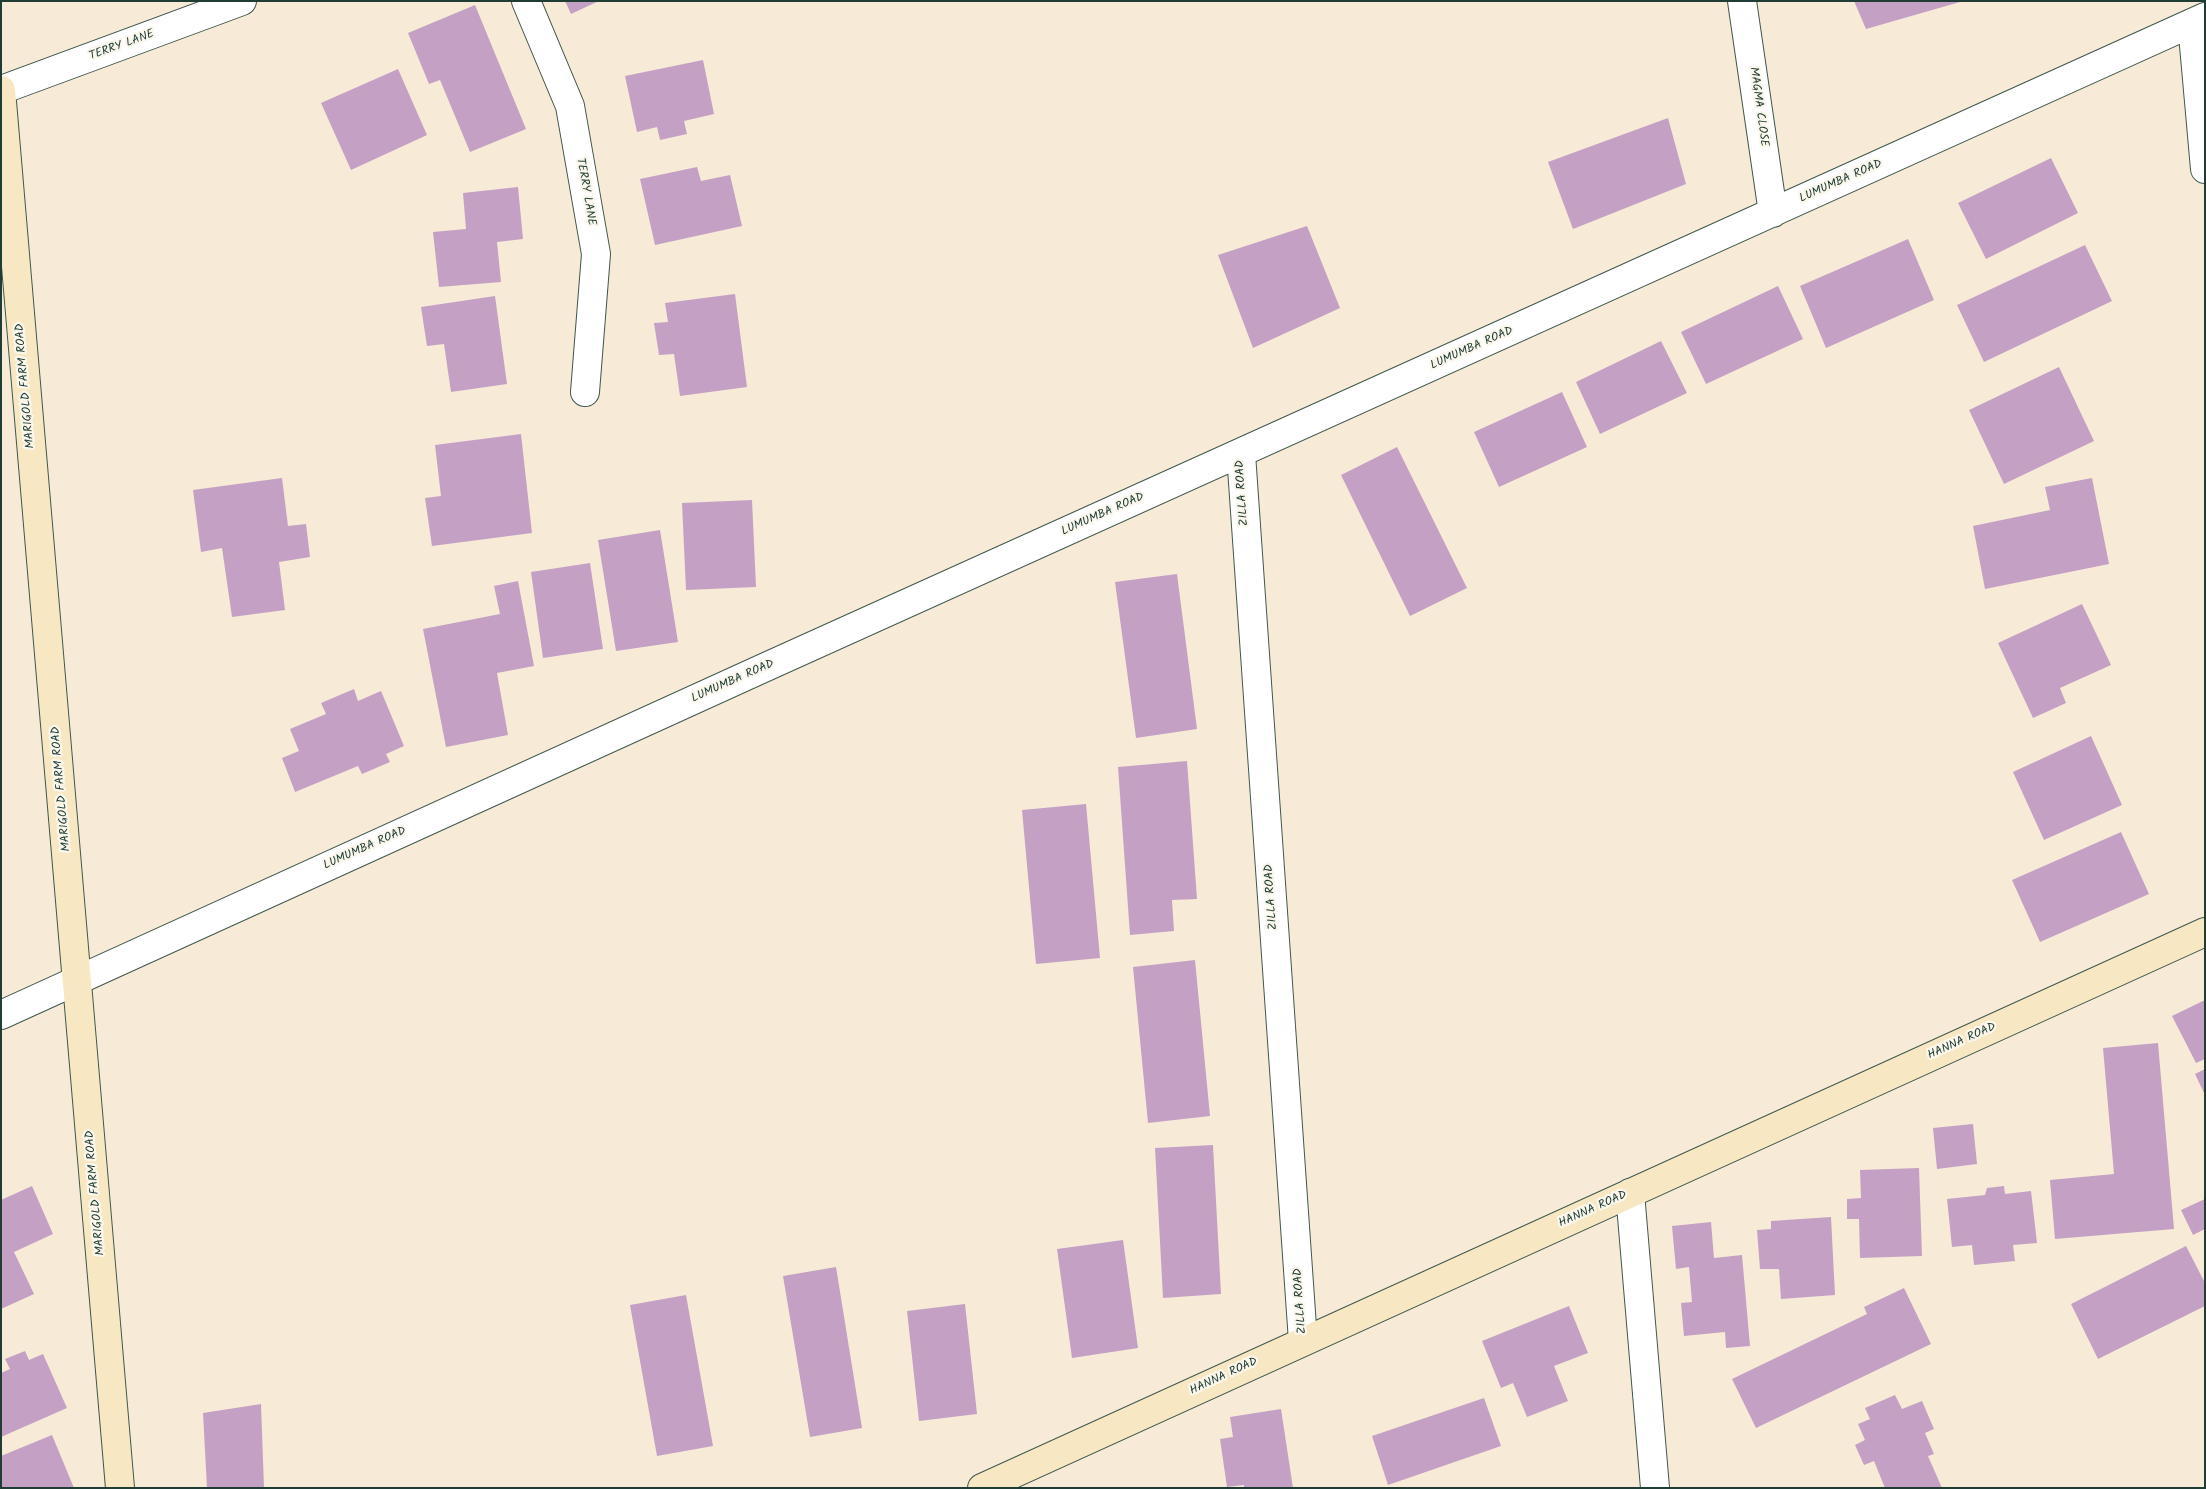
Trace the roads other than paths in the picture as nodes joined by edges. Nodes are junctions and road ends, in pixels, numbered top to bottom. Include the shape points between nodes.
1 (242, 1) edge
2 (526, 1) edge
3 (1742, 1) edge
4 (2198, 20) edge
5 (1, 90) edge
6 (2205, 169) edge
7 (1773, 213) junction
8 (585, 392) dead end
9 (1241, 454) junction
10 (2205, 932) edge
11 (78, 980) junction
12 (1, 1015) edge
13 (1630, 1193) junction
14 (1303, 1341) junction
15 (120, 1488) edge
16 (982, 1488) edge
17 (1654, 1488) edge

1 - 5 street, TERRY LANE
2 - 8 street, TERRY LANE via 570,106 596,254
3 - 7 street, MAGMA CLOSE
4 - 6 street
4 - 7 street, LUMUMBA ROAD
5 - 11 street, MARIGOLD FARM ROAD
7 - 9 street, LUMUMBA ROAD
9 - 11 street, LUMUMBA ROAD
9 - 14 street, ZILLA ROAD
10 - 13 street, HANNA ROAD
11 - 12 street, LUMUMBA ROAD
11 - 15 street, MARIGOLD FARM ROAD
13 - 14 street, HANNA ROAD
13 - 17 street
14 - 16 street, HANNA ROAD

